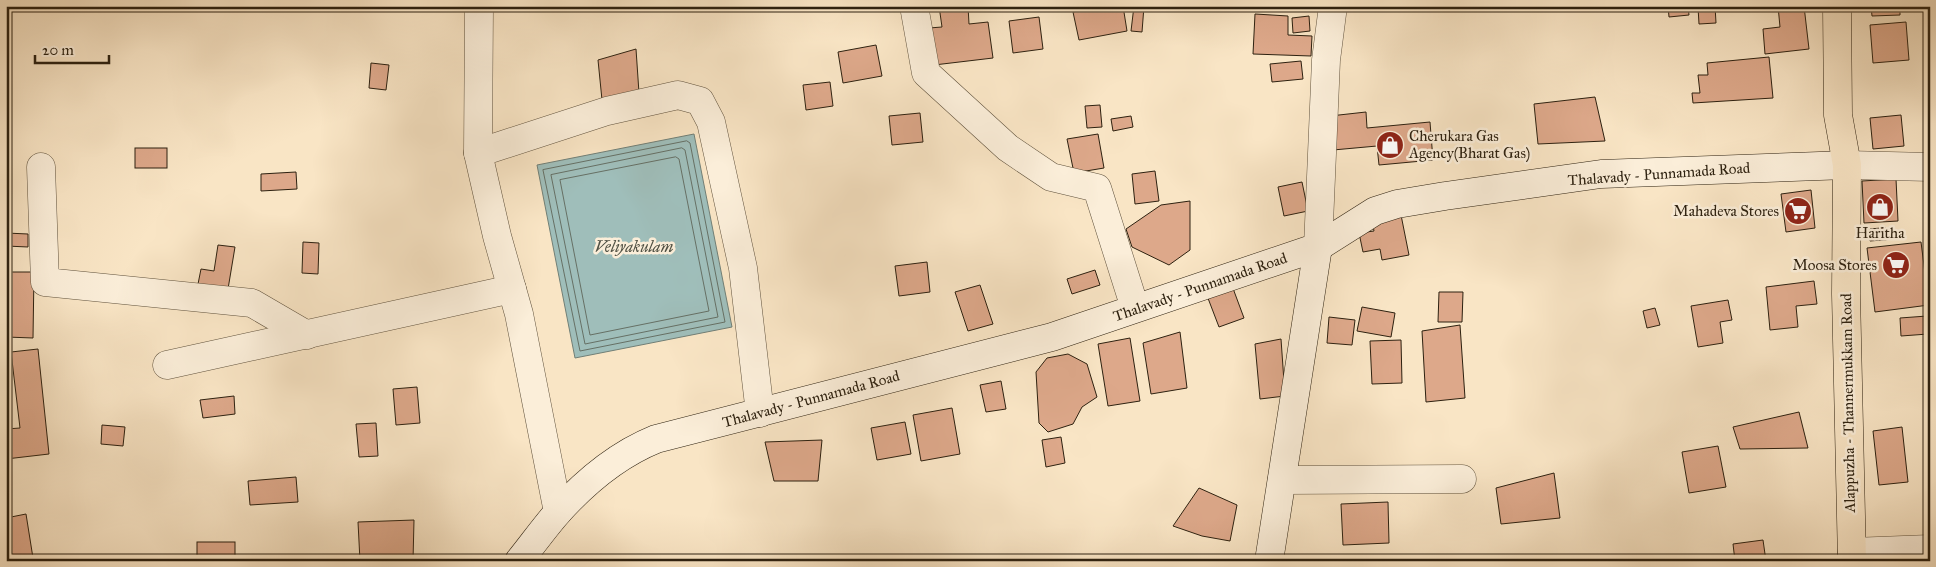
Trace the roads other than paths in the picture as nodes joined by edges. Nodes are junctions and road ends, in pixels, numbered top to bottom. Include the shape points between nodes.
1 (479, 6) edge
2 (914, 6) edge
3 (1333, 6) edge
4 (1837, 6) edge
5 (478, 153) junction
6 (1847, 165) junction
7 (41, 167) dead end
8 (1930, 167) edge
9 (1318, 247) junction
10 (512, 289) junction
11 (1135, 308) junction
12 (306, 335) junction
13 (167, 365) dead end
14 (760, 413) junction
15 (1462, 479) dead end
16 (1282, 480) junction
17 (558, 512) junction
18 (1930, 549) edge
19 (1852, 556) edge
20 (519, 561) edge
21 (1269, 561) edge

1 - 5 street
2 - 11 street via 926,73 1008,148 1051,177 1098,188
3 - 9 street via 1326,60
4 - 6 main road, Alappuzha - Thannermukkam Road via 1838,115
5 - 10 street
5 - 14 street via 608,111 678,95 700,101 711,122 743,268
6 - 8 street, Thalavady - Punnamada Road
6 - 9 street, Thalavady - Punnamada Road via 1600,174 1445,196 1375,211
6 - 19 main road, Alappuzha - Thannermukkam Road via 1846,294
7 - 12 street via 45,282 252,303
9 - 11 street, Thalavady - Punnamada Road
9 - 16 street
10 - 12 street
10 - 17 street
11 - 14 street, Thalavady - Punnamada Road via 1052,337
12 - 13 street
14 - 17 street, Thalavady - Punnamada Road via 656,439 635,448 597,475
15 - 16 street
16 - 21 street
17 - 20 street, Thalavady - Punnamada Road
18 - 19 street

